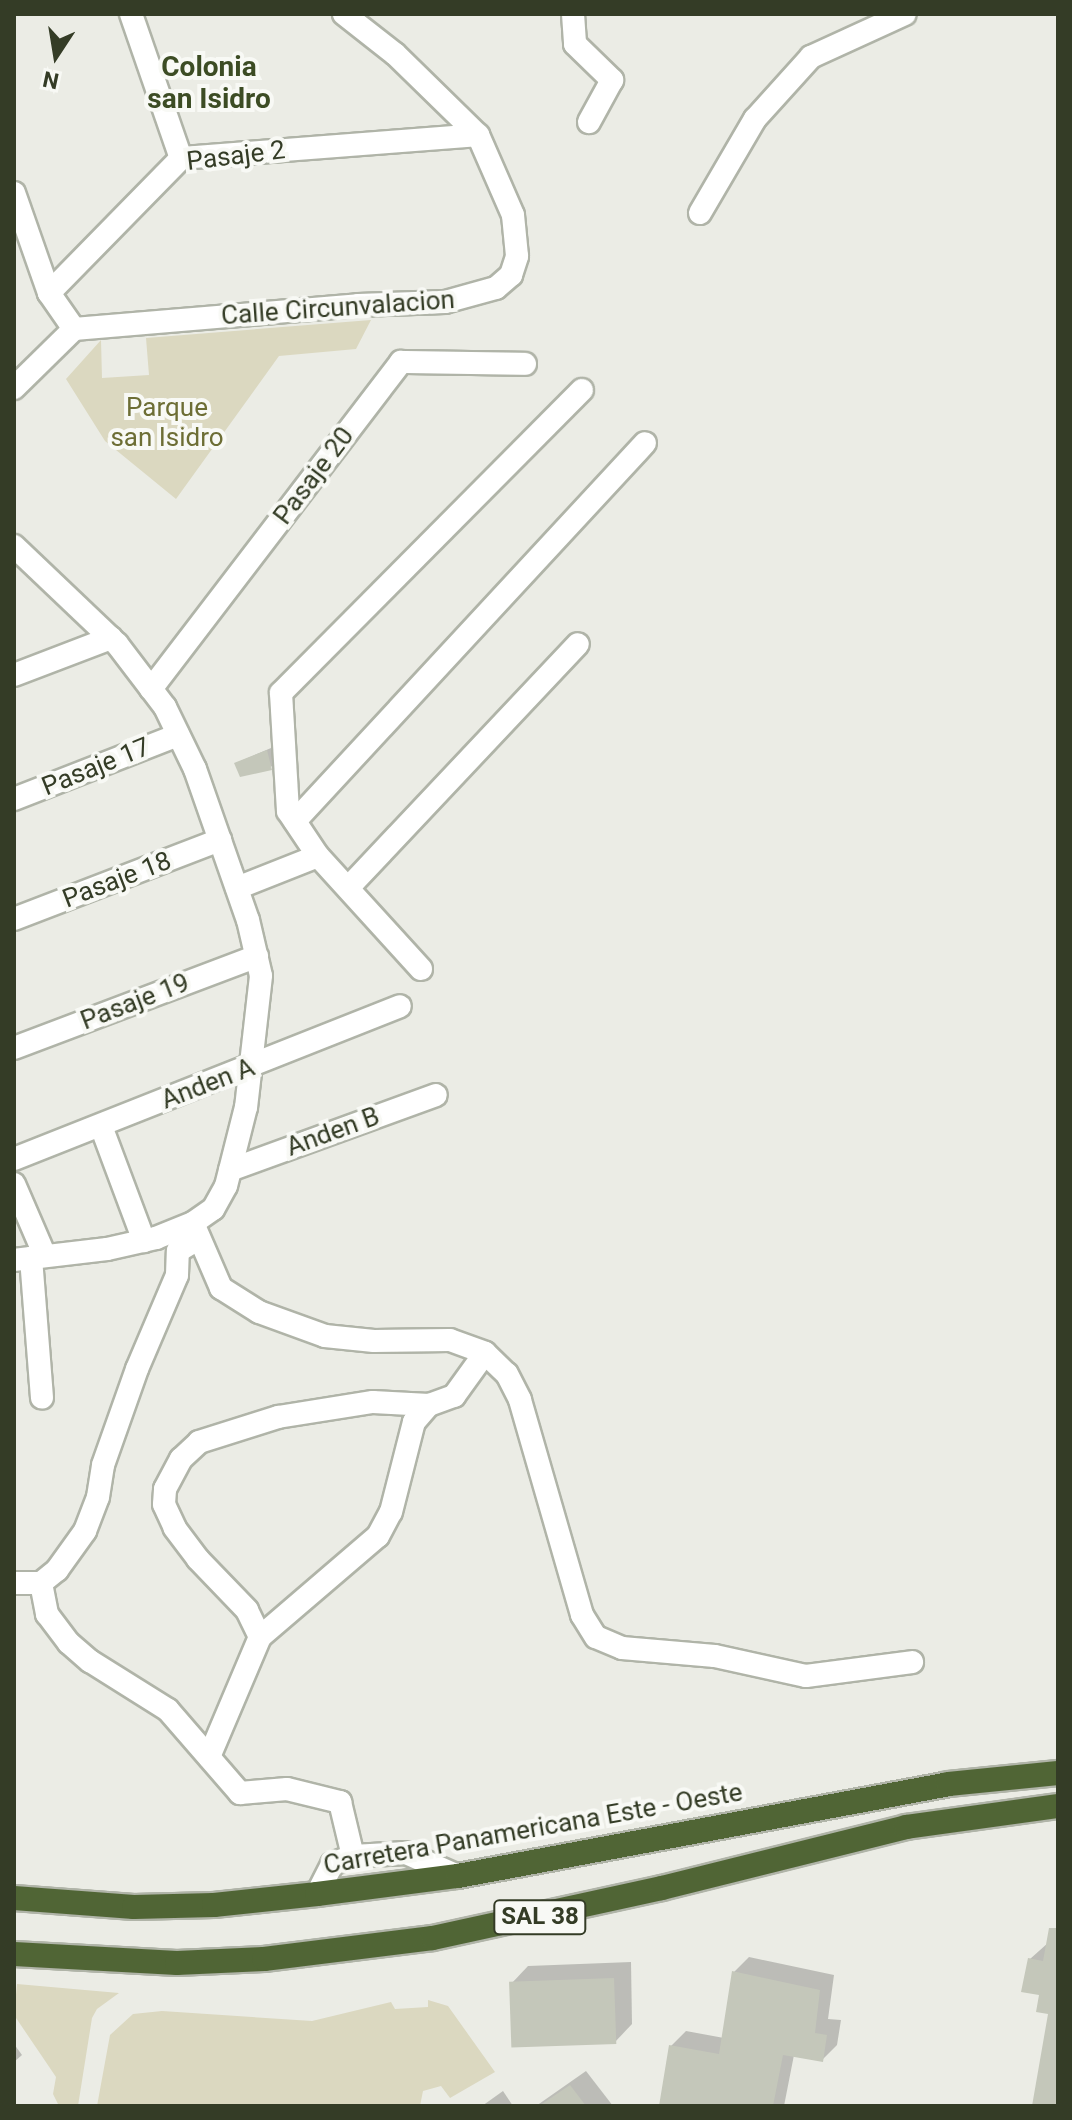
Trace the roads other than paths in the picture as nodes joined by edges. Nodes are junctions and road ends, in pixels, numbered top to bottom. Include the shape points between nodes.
1 (131, 14) edge
2 (344, 14) edge
3 (573, 14) edge
4 (905, 14) edge
5 (589, 122) dead end
6 (478, 135) junction
7 (181, 158) junction
8 (14, 193) edge
9 (700, 213) dead end
10 (49, 293) junction
11 (74, 329) junction
12 (525, 364) dead end
13 (14, 388) edge
14 (582, 390) dead end
15 (645, 443) dead end
16 (14, 546) edge
17 (111, 638) junction
18 (578, 644) dead end
19 (14, 675) edge
20 (151, 689) junction
21 (178, 735) junction
22 (14, 799) edge
23 (295, 821) junction
24 (220, 840) junction
25 (318, 856) junction
26 (237, 888) junction
27 (348, 888) junction
28 (14, 919) edge
29 (257, 956) junction
30 (421, 969) dead end
31 (400, 1006) dead end
32 (14, 1048) edge
33 (252, 1067) junction
34 (436, 1095) dead end
35 (101, 1126) junction
36 (14, 1159) edge
37 (230, 1170) junction
38 (14, 1184) edge
39 (196, 1231) junction
40 (144, 1241) junction
41 (30, 1258) edge
42 (485, 1353) junction
43 (42, 1398) dead end
44 (429, 1405) junction
45 (14, 1583) edge
46 (41, 1583) junction
47 (260, 1637) junction
48 (912, 1662) dead end
49 (209, 1757) junction
50 (1058, 1773) edge
51 (1058, 1806) edge
52 (353, 1856) junction
53 (458, 1876) junction
54 (317, 1894) junction
55 (14, 1898) edge
56 (14, 1954) edge

1 - 7 street
2 - 6 street, Calle Circunvalacion via 395,54
3 - 5 street via 575,44 612,80
4 - 9 street via 811,57 755,119
6 - 7 street, Pasaje 2
6 - 11 street, Calle Circunvalacion via 513,215 517,256 511,275 496,288 445,302
7 - 10 street, Pasaje 2
8 - 10 street
10 - 11 street
11 - 13 street
12 - 20 street, Pasaje 20 via 401,362
14 - 23 street via 281,693 288,811
15 - 23 street
16 - 17 street
17 - 19 street
17 - 20 street
18 - 27 street
20 - 21 street
21 - 22 street, Pasaje 17
21 - 24 street
23 - 25 street
24 - 26 street
24 - 28 street, Pasaje 18
25 - 26 street
25 - 27 street
26 - 29 street
27 - 30 street
29 - 32 street, Pasaje 19
29 - 33 street via 261,976
31 - 33 street, Anden A
33 - 35 street, Anden A
33 - 37 street
34 - 37 street, Anden B
35 - 36 street, Anden A
35 - 40 street
37 - 39 street via 226,1186
38 - 41 street
39 - 40 street
39 - 42 street via 221,1288 287,1324 362,1340 450,1340
39 - 46 street via 178,1251 177,1275 137,1369 85,1531
40 - 41 street
41 - 43 street
42 - 44 street via 454,1396
42 - 48 street via 507,1374 520,1400 582,1615 596,1637 622,1648 715,1656 806,1676
44 - 47 street via 414,1422 391,1512 378,1536
44 - 47 street via 373,1402 278,1417 199,1442 181,1459 165,1489 164,1504 198,1559 247,1610
45 - 46 street
46 - 49 street via 47,1614 69,1643 168,1710
47 - 49 street
49 - 52 street via 240,1793 287,1789 340,1802
50 - 53 highway, Carretera Panamericana Este - Oeste / SAL 38 via 858,1799
51 - 56 highway, SAL 38 via 906,1827 618,1899 433,1938 264,1959 177,1963
52 - 53 street via 406,1853
52 - 54 street via 332,1864
53 - 54 highway, Carretera Panamericana Este - Oeste / SAL 38
54 - 55 highway, Carretera Panamericana Este - Oeste / SAL 38 via 134,1907

